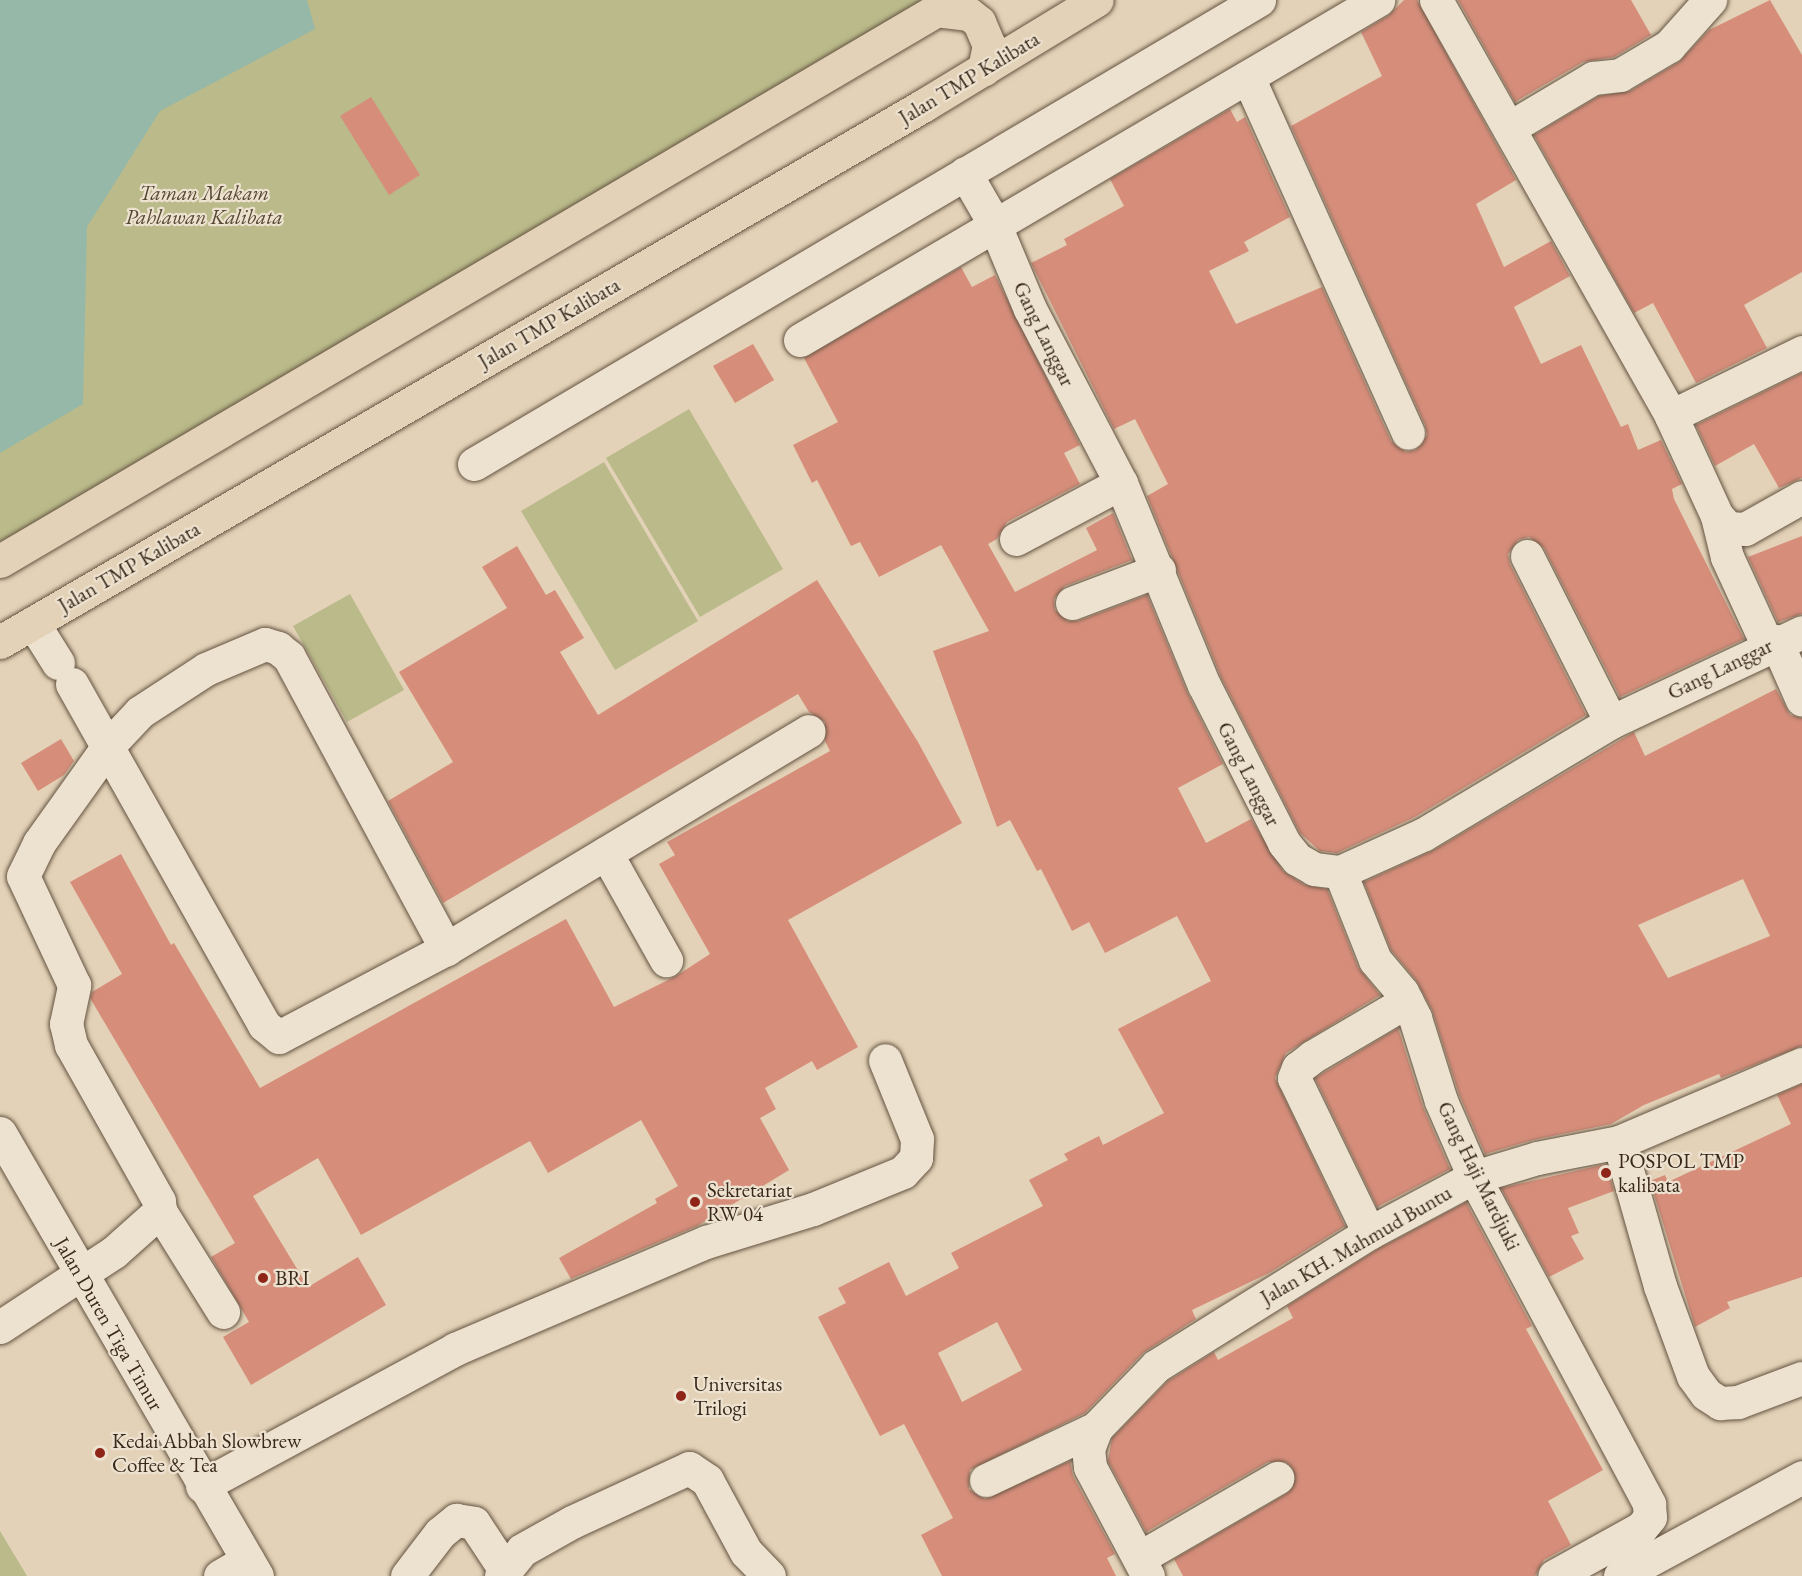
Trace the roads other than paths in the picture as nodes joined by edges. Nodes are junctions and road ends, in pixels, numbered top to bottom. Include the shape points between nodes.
1 (1097, 0) edge
2 (1259, 0) edge
3 (1378, 0) edge
4 (1436, 0) edge
5 (1710, 0) edge
6 (945, 5) edge
7 (984, 69) junction
8 (1248, 76) junction
9 (1509, 128) junction
10 (965, 173) junction
11 (994, 223) junction
12 (800, 340) dead end
13 (1802, 352) edge
14 (1671, 416) junction
15 (1408, 433) dead end
16 (474, 464) dead end
17 (1120, 483) junction
18 (1802, 497) edge
19 (1717, 516) junction
20 (1016, 539) dead end
21 (1527, 556) dead end
22 (0, 561) edge
23 (1159, 570) junction
24 (1072, 603) dead end
25 (33, 622) junction
26 (1782, 640) edge
27 (0, 642) edge
28 (1802, 700) edge
29 (1611, 722) junction
30 (809, 732) dead end
31 (109, 745) junction
32 (606, 853) junction
33 (1340, 872) junction
34 (446, 950) junction
35 (666, 960) dead end
36 (1407, 1001) junction
37 (885, 1060) dead end
38 (1802, 1064) edge
39 (0, 1133) edge
40 (1619, 1142) junction
41 (1474, 1177) junction
42 (160, 1211) junction
43 (1369, 1233) junction
44 (71, 1282) junction
45 (223, 1312) dead end
46 (0, 1327) edge
47 (1802, 1378) edge
48 (1096, 1428) junction
49 (1802, 1477) edge
50 (1277, 1478) dead end
51 (986, 1480) dead end
52 (202, 1486) junction
53 (1669, 1565) edge
54 (1144, 1567) edge
55 (253, 1568) edge
56 (503, 1573) edge
57 (220, 1576) edge
58 (408, 1576) edge
59 (769, 1576) edge
60 (1554, 1576) edge
61 (1620, 1576) edge

1 - 7 main road, Jalan TMP Kalibata
2 - 10 street
3 - 8 street
4 - 9 street
5 - 9 street via 1670,46 1620,75 1593,78
6 - 7 main road via 979,22 989,45
6 - 22 main road
7 - 25 main road, Jalan TMP Kalibata
8 - 11 street
8 - 15 street
9 - 14 street
10 - 11 street, Gang Langgar
10 - 16 street
11 - 12 street
11 - 17 street, Gang Langgar via 1030,309
13 - 14 street
14 - 19 street
17 - 20 street
17 - 23 street, Gang Langgar
18 - 19 street via 1745,529 1728,528
19 - 26 street via 1726,557
21 - 29 street
23 - 24 street
23 - 33 street, Gang Langgar via 1204,685 1284,843 1297,859 1314,869
25 - 27 main road, Jalan TMP Kalibata
25 - 31 street
26 - 28 street
26 - 29 street, Gang Langgar
29 - 33 street, Gang Langgar via 1424,834
30 - 32 street
31 - 34 street via 264,1024 279,1037
31 - 34 street via 140,712 206,669 265,644 278,648 289,657
31 - 42 street via 39,843 23,876 74,985 66,1024 71,1045 159,1201
32 - 34 street
32 - 35 street
33 - 36 street, Gang Haji Mardjuki via 1375,960
36 - 41 street, Gang Haji Mardjuki via 1441,1101
36 - 43 street via 1312,1057 1298,1068 1294,1078
37 - 52 street via 917,1139 916,1158 903,1172 813,1209 706,1242 455,1349
38 - 40 street, Jalan KH. Mahmud Buntu
39 - 44 street, Jalan Duren Tiga Timur
40 - 41 street, Jalan KH. Mahmud Buntu via 1537,1158
40 - 47 street via 1660,1286 1693,1376 1706,1394 1720,1403 1738,1402
41 - 43 street, Jalan KH. Mahmud Buntu
41 - 60 street, Gang Haji Mardjuki via 1649,1504 1650,1517 1641,1528
42 - 44 street
42 - 45 street
43 - 48 street, Jalan KH. Mahmud Buntu via 1172,1355 1134,1385
44 - 46 street
44 - 52 street, Jalan Duren Tiga Timur
48 - 51 street
48 - 54 street, Jalan KH. Mahmud Buntu via 1088,1449 1090,1467
49 - 53 street
50 - 54 street
52 - 55 street, Jalan Duren Tiga Timur
53 - 61 street
55 - 57 street
56 - 58 street via 474,1523 456,1520 440,1533
56 - 59 street via 522,1550 572,1522 689,1468 707,1480 746,1552

